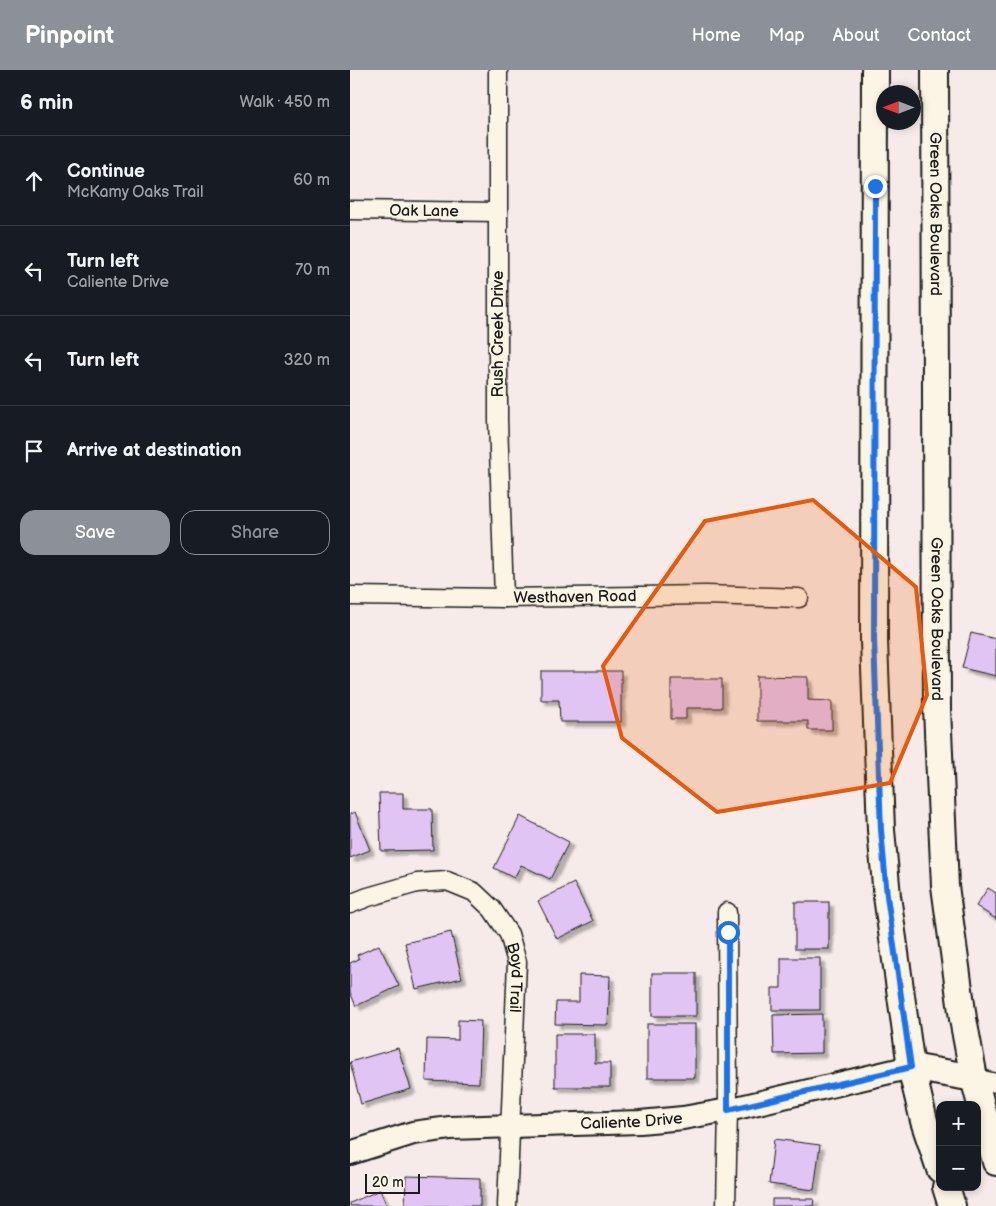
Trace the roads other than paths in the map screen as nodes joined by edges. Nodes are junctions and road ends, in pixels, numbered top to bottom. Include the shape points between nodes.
1 (498, 70) edge
2 (875, 70) edge
3 (935, 70) edge
4 (350, 210) edge
5 (498, 212) junction
6 (350, 596) edge
7 (504, 598) junction
8 (799, 598) dead end
9 (350, 904) edge
10 (728, 912) dead end
11 (911, 1067) junction
12 (985, 1081) edge
13 (728, 1110) junction
14 (509, 1126) junction
15 (350, 1153) edge
16 (936, 1157) edge
17 (996, 1162) edge
18 (947, 1191) edge
19 (507, 1206) edge
20 (726, 1206) edge
21 (952, 1206) edge

1 - 5 street, Rush Creek Drive
2 - 11 main road via 874,640 881,830
3 - 12 main road, Green Oaks Boulevard via 937,709 945,886 963,1019
4 - 5 street, Oak Lane
5 - 7 street, Rush Creek Drive via 498,420
6 - 7 street, Westhaven Road
7 - 8 street, Westhaven Road via 706,595
9 - 14 street, Boyd Trail via 417,883 447,880 474,892 492,909 509,934 517,962
10 - 13 street
11 - 12 main road
11 - 13 street, Caliente Drive
11 - 16 main road
12 - 17 main road, Green Oaks Boulevard
13 - 14 street, Caliente Drive via 640,1122
13 - 20 street
14 - 15 street, Caliente Drive via 414,1133
14 - 19 street, Boyd Trail
18 - 21 main road

